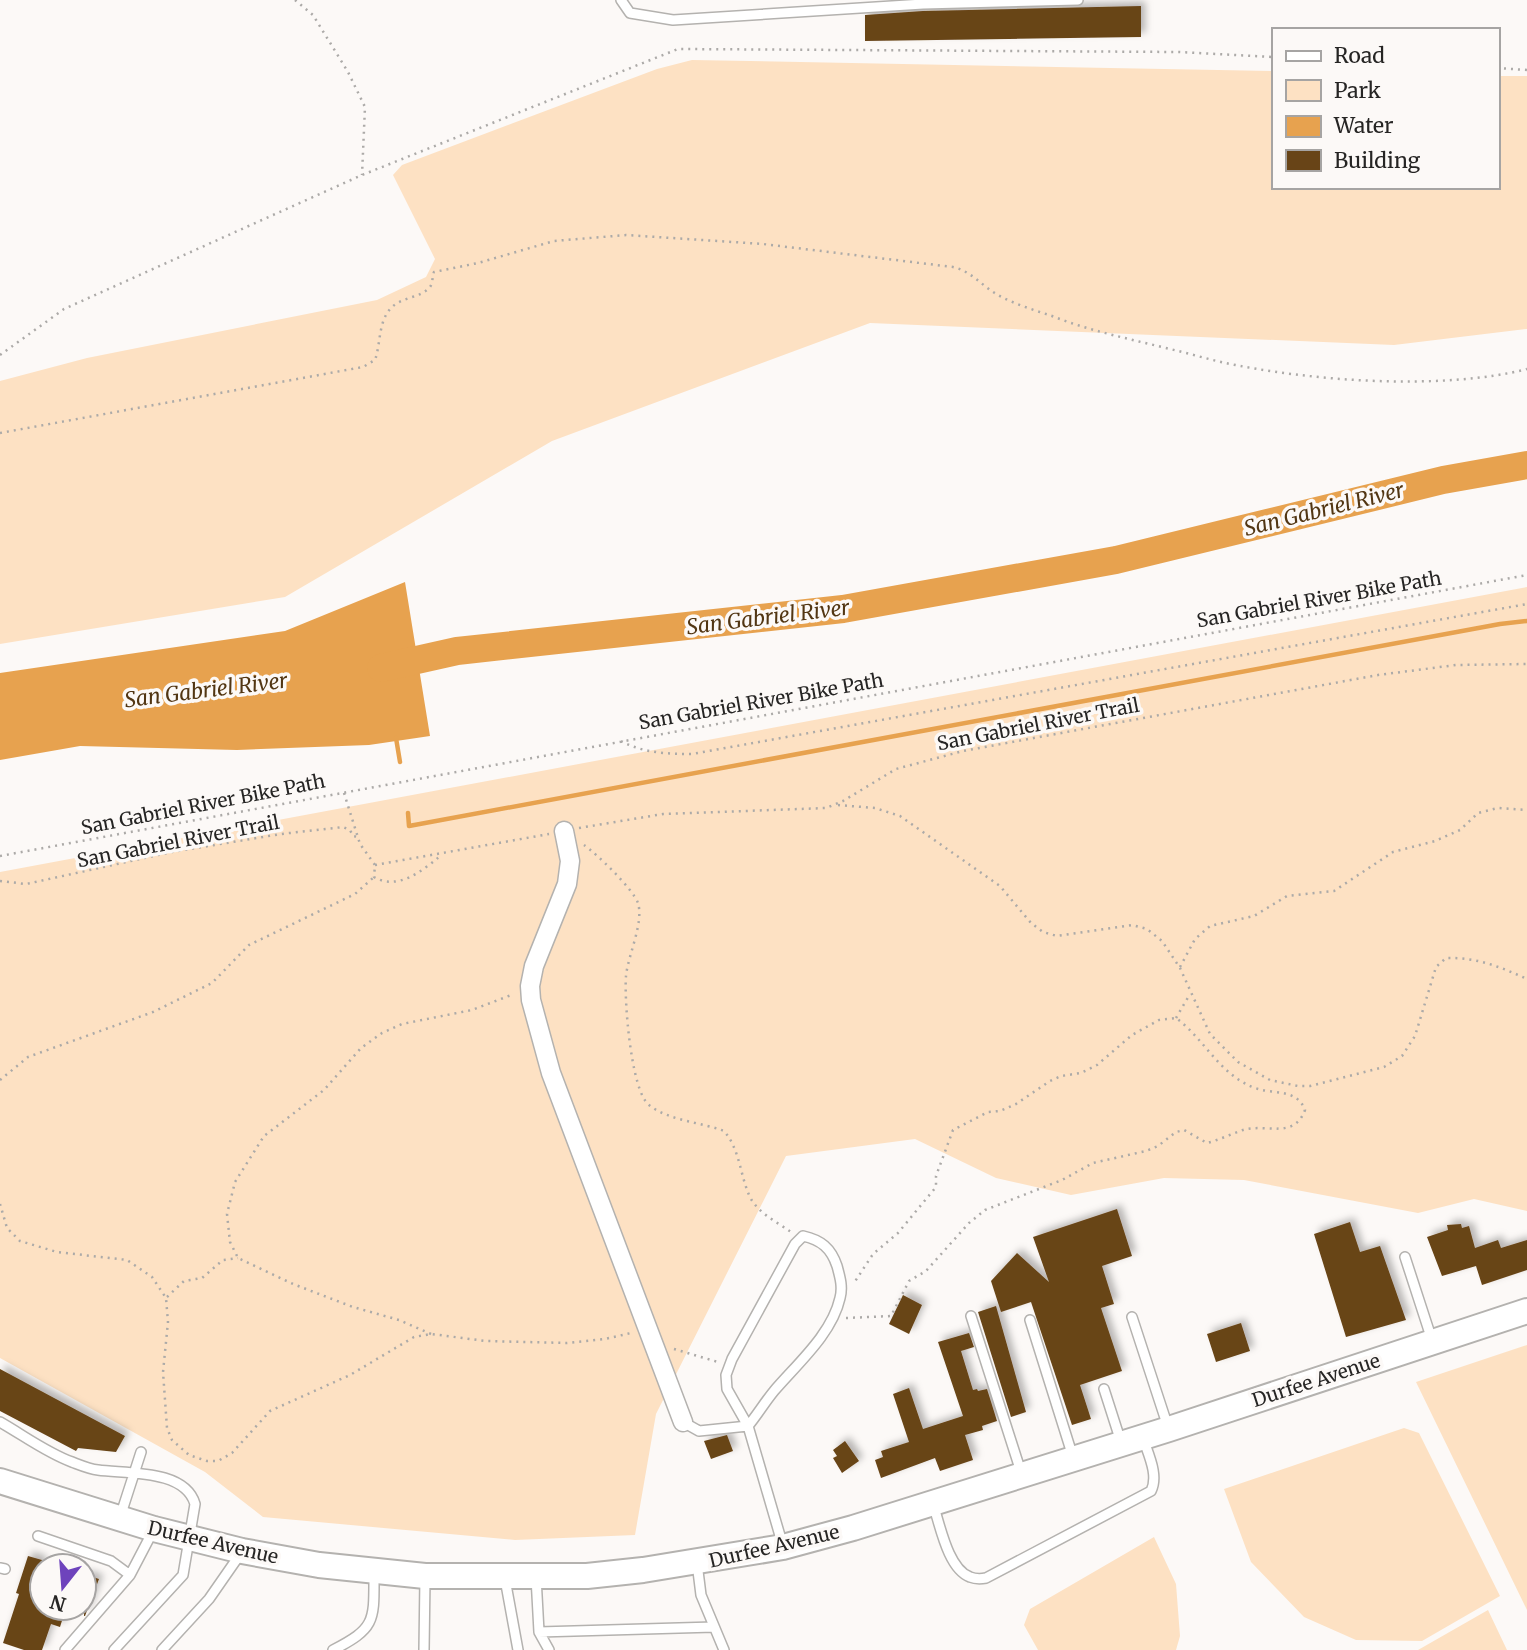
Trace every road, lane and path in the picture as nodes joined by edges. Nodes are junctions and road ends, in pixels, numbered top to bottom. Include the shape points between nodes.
1 (295, 0) edge
2 (621, 0) edge
3 (1079, 0) edge
4 (983, 1) edge
5 (1029, 1) edge
6 (1272, 57) edge
7 (1499, 68) edge
8 (1527, 70) edge
9 (362, 176) junction
10 (0, 355) edge
11 (1527, 369) edge
12 (0, 433) edge
13 (1527, 575) edge
14 (1527, 604) edge
15 (1527, 664) edge
16 (621, 741) junction
17 (344, 792) junction
18 (834, 805) junction
19 (1527, 810) edge
20 (564, 831) junction
21 (358, 837) junction
22 (442, 855) junction
23 (0, 856) edge
24 (375, 865) junction
25 (374, 877) junction
26 (0, 881) edge
27 (1180, 968) junction
28 (1527, 979) edge
29 (530, 986) junction
30 (1190, 993) junction
31 (1176, 1018) junction
32 (0, 1080) edge
33 (1298, 1086) junction
34 (1295, 1096) junction
35 (0, 1204) edge
36 (799, 1240) junction
37 (1405, 1257) dead end
38 (239, 1258) junction
39 (852, 1287) dead end
40 (166, 1298) junction
41 (845, 1309) dead end
42 (1527, 1311) edge
43 (971, 1316) dead end
44 (1132, 1317) dead end
45 (1030, 1320) dead end
46 (431, 1334) junction
47 (1432, 1341) junction
48 (654, 1342) junction
49 (729, 1367) junction
50 (1104, 1389) dead end
51 (0, 1422) edge
52 (683, 1422) joint
53 (748, 1426) junction
54 (1169, 1429) junction
55 (1132, 1440) junction
56 (141, 1452) dead end
57 (1073, 1457) junction
58 (134, 1472) junction
59 (1022, 1474) junction
60 (0, 1481) edge
61 (932, 1502) junction
62 (119, 1518) junction
63 (154, 1530) junction
64 (38, 1536) dead end
65 (190, 1539) junction
66 (783, 1547) junction
67 (242, 1551) junction
68 (697, 1563) junction
69 (374, 1571) junction
70 (130, 1575) junction
71 (425, 1576) junction
72 (505, 1577) junction
73 (536, 1577) junction
74 (715, 1627) junction
75 (539, 1632) junction
76 (349, 1641) junction
77 (65, 1650) edge
78 (114, 1650) edge
79 (162, 1650) edge
80 (333, 1650) edge
81 (354, 1650) edge
82 (424, 1650) edge
83 (518, 1650) edge
84 (549, 1650) edge
85 (724, 1650) edge

1 - 9 path via 313,15 365,107
2 - 4 lane via 631,13 673,20
3 - 5 lane
4 - 5 lane
6 - 9 path via 1179,52 678,49
7 - 8 path
9 - 10 path via 64,309
11 - 12 path via 1468,378 1397,381 1263,369 1108,334 1051,316 997,294 961,269 764,244 626,235 554,242 434,272 428,289 389,310 374,360 363,368
13 - 16 path, San Gabriel River Bike Path
14 - 16 path via 692,754 662,754
15 - 18 path, San Gabriel River Trail via 1456,665 1378,675 963,751 896,769
16 - 17 path, San Gabriel River Bike Path
17 - 21 path
17 - 23 path, San Gabriel River Bike Path
18 - 20 path, San Gabriel River Trail via 663,814
18 - 27 path via 875,808 900,817 1000,886 1043,932 1057,936 1132,925 1147,929 1162,941
19 - 27 path via 1498,808 1478,813 1460,830 1393,852 1334,891 1286,896 1254,916 1210,926 1195,940
20 - 22 path, San Gabriel River Trail
20 - 29 street via 570,861 567,884
20 - 36 path via 605,864 639,906 626,978 634,1078 640,1094 647,1105 662,1112 724,1131 751,1197
21 - 24 path
21 - 26 path, San Gabriel River Trail via 343,827 281,834 26,884
22 - 24 path, San Gabriel River Trail
22 - 25 path via 401,880
24 - 25 path
25 - 32 path via 348,898 249,945 212,983 153,1012 29,1057
27 - 30 path
28 - 33 path via 1498,966 1446,958 1436,967 1415,1036 1402,1056 1384,1067
29 - 38 path via 483,1006 402,1024 382,1033 361,1048 324,1090 264,1136 235,1182 227,1214 230,1242
29 - 48 street via 551,1073
30 - 31 path
30 - 33 path via 1210,1034 1238,1062 1270,1080
31 - 34 path via 1238,1079 1258,1089
31 - 39 path via 1159,1020 1132,1035 1097,1065 1061,1076 1016,1104 953,1130 936,1187 898,1233 873,1254
33 - 34 path
34 - 41 path via 1305,1110 1302,1119 1290,1127 1245,1129 1206,1143 1184,1130 1176,1132 1146,1152 1106,1158 985,1210 926,1271 909,1281 891,1316 842,1318
35 - 40 path via 7,1228 20,1241 57,1252 127,1260 152,1276
36 - 49 lane
36 - 53 lane via 803,1236 825,1245 835,1261 841,1297 820,1337
37 - 47 lane
38 - 40 path via 223,1260
38 - 46 path via 332,1300
40 - 46 path via 163,1372 167,1428 172,1440 189,1455 207,1461 232,1453 270,1411 350,1374 414,1337
42 - 47 main road, Durfee Avenue
43 - 59 lane
44 - 54 lane
45 - 57 lane
46 - 48 path via 567,1343 637,1331
47 - 54 main road, Durfee Avenue
48 - 49 path
48 - 52 street
49 - 53 lane via 727,1389
50 - 55 lane
51 - 58 lane via 69,1461 97,1470
52 - 53 lane via 699,1431
53 - 66 lane
54 - 55 main road, Durfee Avenue
55 - 57 main road, Durfee Avenue
55 - 61 lane via 1152,1466 1155,1484 1151,1491 986,1578 972,1579 953,1563
56 - 58 lane
57 - 59 main road, Durfee Avenue
58 - 62 lane
58 - 65 lane via 176,1483 193,1495
59 - 61 main road, Durfee Avenue
60 - 62 main road, Durfee Avenue
61 - 66 main road, Durfee Avenue
62 - 63 main road, Durfee Avenue
63 - 65 main road, Durfee Avenue
63 - 70 lane
64 - 70 lane via 111,1560
65 - 67 main road, Durfee Avenue
65 - 78 lane via 183,1575
66 - 68 main road, Durfee Avenue
67 - 69 main road, Durfee Avenue
67 - 79 lane via 209,1600
68 - 73 main road, Durfee Avenue
68 - 74 lane via 701,1595
69 - 71 main road, Durfee Avenue
69 - 76 lane via 372,1617 363,1633
70 - 77 lane
71 - 72 main road, Durfee Avenue
71 - 82 lane
72 - 73 main road, Durfee Avenue
72 - 83 lane
73 - 75 lane
74 - 75 lane
74 - 85 lane
75 - 84 lane
76 - 80 lane
76 - 81 lane

